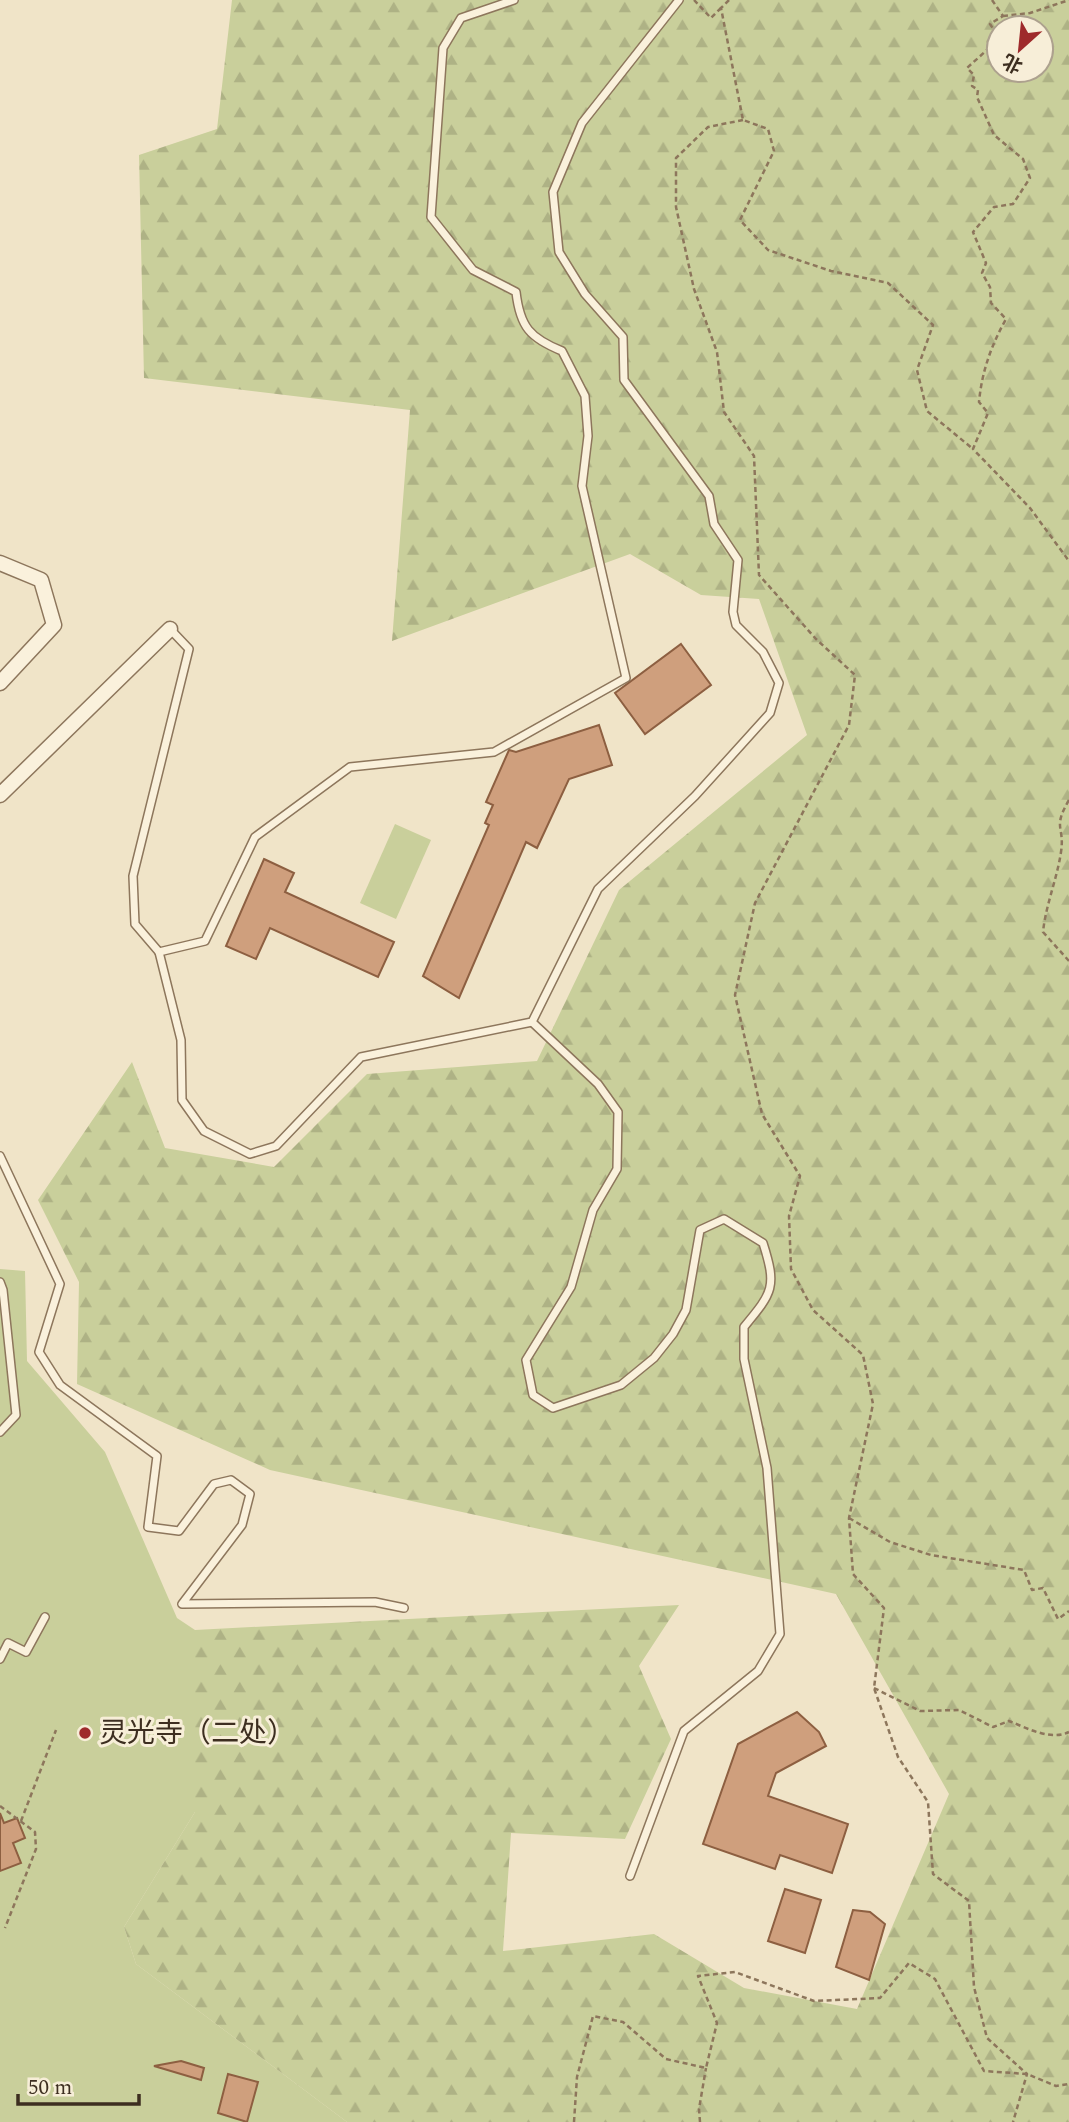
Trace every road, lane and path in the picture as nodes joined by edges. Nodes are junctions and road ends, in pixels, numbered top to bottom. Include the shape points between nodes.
1 (514, 0) edge
2 (679, 0) edge
3 (694, 0) edge
4 (729, 0) edge
5 (1069, 0) edge
6 (721, 8) junction
7 (1021, 14) edge
8 (985, 52) edge
9 (743, 120) junction
10 (973, 449) junction
11 (1069, 561) edge
12 (0, 563) edge
13 (170, 629) joint
14 (0, 683) edge
15 (0, 795) edge
16 (1069, 800) edge
17 (159, 952) junction
18 (1069, 961) edge
19 (531, 1022) junction
20 (0, 1156) edge
21 (0, 1282) edge
22 (0, 1432) edge
23 (849, 1518) junction
24 (404, 1608) dead end
25 (1069, 1611) edge
26 (45, 1617) dead end
27 (0, 1659) edge
28 (874, 1688) junction
29 (56, 1730) dead end
30 (1069, 1731) edge
31 (0, 1806) edge
32 (22, 1821) junction
33 (630, 1876) dead end
34 (5, 1928) dead end
35 (706, 2068) junction
36 (1027, 2074) junction
37 (1069, 2084) edge
38 (574, 2122) edge
39 (700, 2122) edge
40 (1013, 2122) edge

1 - 17 lane via 461,18 443,48 431,217 473,270 516,292 519,317 538,341 562,351 585,396 588,436 582,486 625,678 494,752 350,767 255,837 205,941
2 - 19 lane via 582,123 553,192 559,252 585,294 623,337 624,380 709,496 714,524 738,560 736,625 763,652 779,682 770,713 695,796 598,890
3 - 6 path via 711,18
4 - 6 path
5 - 7 path
6 - 9 path
8 - 10 path via 967,68 974,75 972,86 978,90 994,135 1023,159 1030,178 1013,204 994,207 973,232 986,263 982,273 990,287 991,303 1006,319 990,349 981,382 979,402 988,413
9 - 10 path via 768,129 774,150 740,220 768,250 831,271 888,283 933,325 916,370 927,411
9 - 23 path via 708,127 676,158 676,207 694,289 717,352 724,412 754,456 759,575 855,675 849,725 755,903 735,995 762,1114 800,1176 789,1216 791,1269 813,1310 863,1355 873,1404
10 - 11 path via 1030,508
12 - 14 street via 41,580 54,625
13 - 15 street
13 - 17 lane via 189,649 133,876 135,924
16 - 18 path via 1059,818 1062,849 1046,903 1043,932
17 - 19 lane via 181,1040 182,1100 204,1131 250,1154 276,1146 361,1057
19 - 33 lane via 598,1084 618,1112 617,1169 593,1210 571,1287 526,1360 533,1395 553,1408 621,1385 654,1359 686,1310 700,1230 724,1219 763,1243 774,1278 764,1303 744,1327 744,1359 767,1468 780,1634 758,1671 684,1731
20 - 24 lane via 60,1284 39,1352 60,1385 157,1456 148,1527 179,1531 214,1484 231,1480 250,1494 242,1525 182,1604 375,1602
21 - 22 lane via 16,1415
23 - 25 path via 890,1542 931,1555 1024,1570 1032,1590 1044,1588 1058,1619
23 - 28 path via 853,1574 884,1608
26 - 27 lane via 26,1652 8,1643
28 - 30 path via 920,1711 959,1710 993,1727 1009,1721 1060,1736
28 - 36 path via 898,1757 928,1802 933,1874 969,1901 974,1987 987,2038
29 - 32 path
31 - 32 path
32 - 34 path via 35,1832 36,1849
35 - 36 path via 717,2023 698,1976 735,1972 814,2001 880,1998 909,1963 935,1979 984,2071
35 - 38 path via 666,2059 623,2022 593,2016 577,2077
35 - 39 path
36 - 37 path via 1056,2086
36 - 40 path

